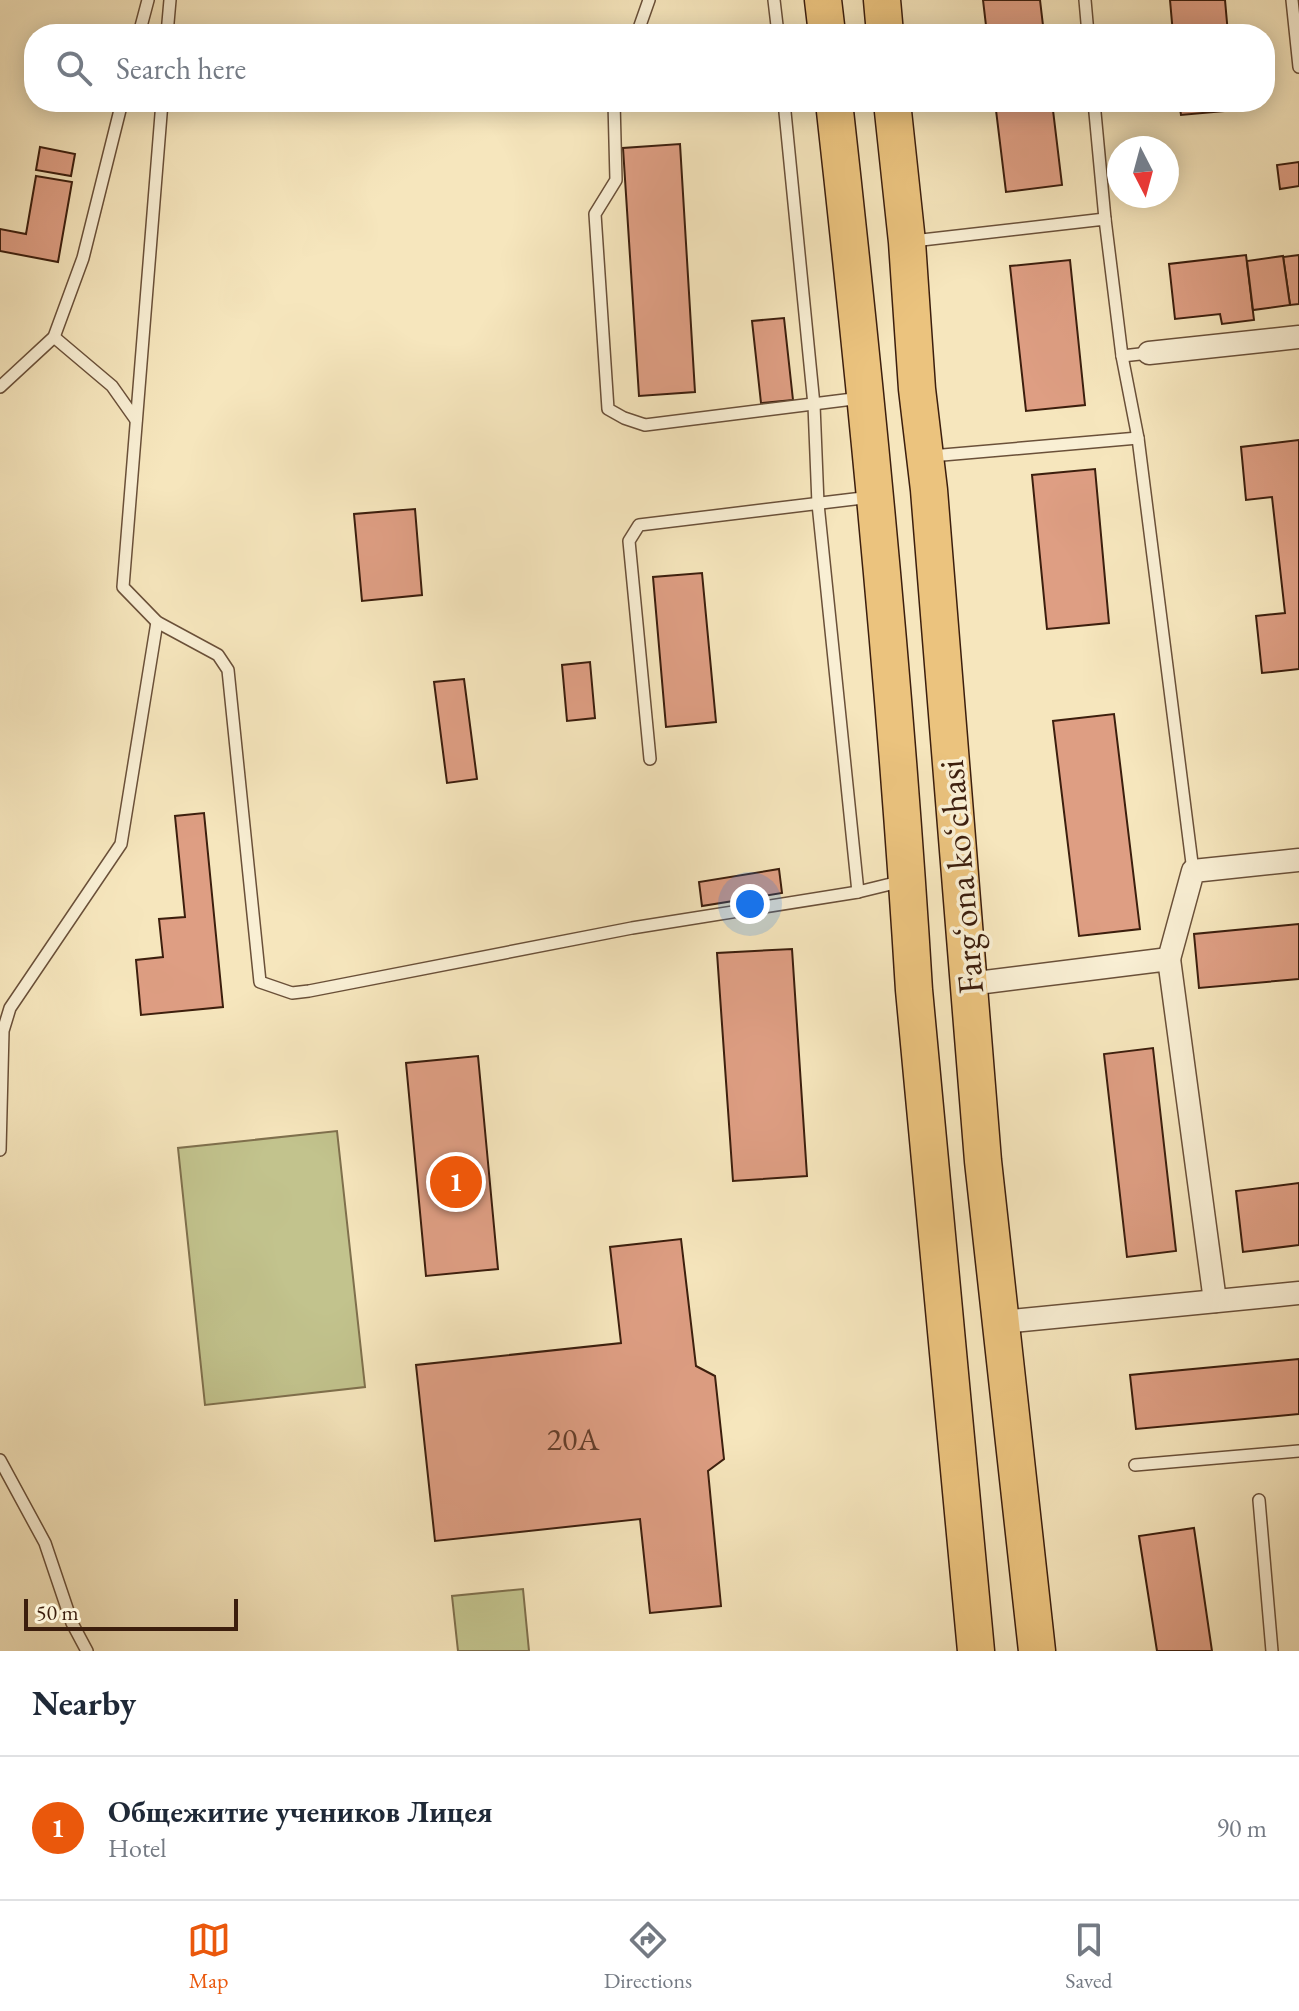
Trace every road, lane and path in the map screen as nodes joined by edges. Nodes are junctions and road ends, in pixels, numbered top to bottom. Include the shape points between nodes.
1 (148, 0) edge
2 (170, 0) edge
3 (649, 0) edge
4 (774, 0) edge
5 (823, 0) edge
6 (882, 0) edge
7 (1085, 0) edge
8 (1292, 0) edge
9 (142, 24) edge
10 (168, 24) edge
11 (641, 24) edge
12 (777, 24) edge
13 (826, 24) edge
14 (884, 24) edge
15 (1087, 24) edge
16 (1299, 67) edge
17 (120, 112) edge
18 (161, 112) edge
19 (614, 112) edge
20 (785, 112) edge
21 (835, 112) edge
22 (893, 112) edge
23 (1095, 112) edge
24 (1105, 219) junction
25 (907, 242) junction
26 (54, 337) junction
27 (1299, 337) edge
28 (1149, 353) joint
29 (1122, 356) junction
30 (0, 387) edge
31 (865, 398) junction
32 (814, 405) junction
33 (136, 420) junction
34 (1138, 438) junction
35 (924, 457) junction
36 (874, 497) junction
37 (818, 504) junction
38 (157, 622) junction
39 (650, 759) dead end
40 (1299, 860) edge
41 (1193, 871) junction
42 (907, 880) junction
43 (858, 892) junction
44 (1169, 959) junction
45 (969, 984) junction
46 (0, 1150) edge
47 (1299, 1293) edge
48 (1215, 1301) junction
49 (1002, 1322) junction
50 (1299, 1451) edge
51 (0, 1460) edge
52 (1135, 1465) dead end
53 (1259, 1500) dead end
54 (87, 1651) edge
55 (976, 1651) edge
56 (1037, 1651) edge
57 (1272, 1651) edge

1 - 9 lane
2 - 10 lane
3 - 11 lane
4 - 12 lane
5 - 13 main road
6 - 14 main road
7 - 15 lane
8 - 16 lane
17 - 26 lane via 83,258
18 - 33 lane
19 - 32 lane via 616,180 595,214 608,409 645,425
20 - 32 lane
21 - 31 main road, Fargʻona koʻchasi
22 - 25 main road, Fargʻona koʻchasi
23 - 24 lane
24 - 25 lane
24 - 29 lane
25 - 35 main road, Fargʻona koʻchasi
26 - 30 lane
26 - 33 lane via 112,386
27 - 28 street
28 - 29 lane
29 - 34 lane
31 - 32 lane
31 - 36 main road, Fargʻona koʻchasi
32 - 37 lane
33 - 38 lane via 123,587
34 - 35 lane
34 - 41 lane
35 - 45 main road, Fargʻona koʻchasi
36 - 37 lane
36 - 42 main road, Fargʻona koʻchasi
37 - 39 lane via 639,525 629,541
37 - 43 lane
38 - 43 lane via 218,655 228,670 260,982 292,993 309,991 632,928
38 - 46 lane via 121,844 10,1008 3,1031
40 - 41 street
41 - 44 street
42 - 43 lane
42 - 55 main road, Fargʻona koʻchasi
44 - 45 street
44 - 48 street
45 - 49 main road, Fargʻona koʻchasi
47 - 48 street
48 - 49 street
49 - 56 main road, Fargʻona koʻchasi
50 - 52 lane
51 - 54 lane via 45,1543
53 - 57 lane

